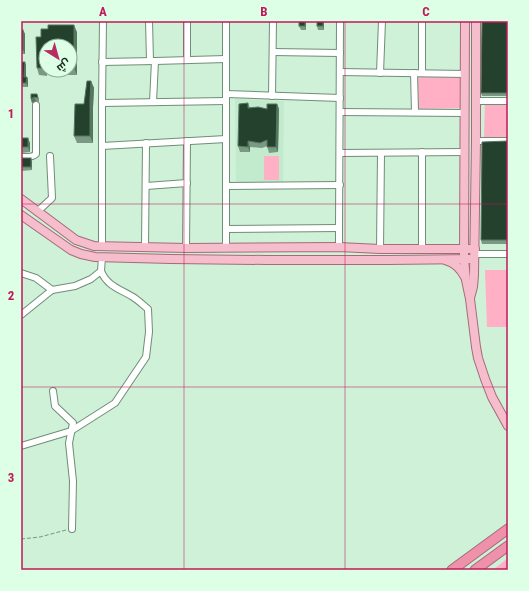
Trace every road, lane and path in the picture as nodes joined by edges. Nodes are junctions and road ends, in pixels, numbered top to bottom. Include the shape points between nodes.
1 (103, 21) edge
2 (149, 21) edge
3 (186, 21) edge
4 (226, 21) edge
5 (273, 21) edge
6 (340, 21) edge
7 (382, 21) edge
8 (422, 21) edge
9 (465, 21) edge
10 (476, 21) edge
11 (272, 52) junction
12 (340, 53) junction
13 (226, 59) junction
14 (187, 60) junction
15 (153, 61) junction
16 (102, 62) junction
17 (340, 72) junction
18 (380, 73) junction
19 (414, 73) junction
20 (422, 73) junction
21 (465, 74) junction
22 (226, 94) junction
23 (272, 96) junction
24 (340, 98) junction
25 (476, 100) junction
26 (226, 101) junction
27 (508, 101) edge
28 (153, 102) junction
29 (102, 103) junction
30 (36, 105) dead end
31 (340, 112) junction
32 (415, 112) junction
33 (466, 113) junction
34 (226, 140) junction
35 (187, 141) junction
36 (476, 141) junction
37 (508, 141) edge
38 (146, 143) junction
39 (102, 146) junction
40 (422, 152) junction
41 (465, 152) junction
42 (340, 153) junction
43 (381, 153) junction
44 (50, 156) dead end
45 (21, 157) edge
46 (187, 182) junction
47 (340, 185) junction
48 (146, 186) junction
49 (226, 186) junction
50 (21, 199) edge
51 (37, 212) junction
52 (21, 215) edge
53 (340, 228) junction
54 (226, 229) junction
55 (102, 247) junction
56 (145, 247) junction
57 (339, 247) junction
58 (171, 248) junction
59 (186, 248) junction
60 (226, 248) junction
61 (380, 249) junction
62 (422, 249) junction
63 (448, 249) junction
64 (463, 249) junction
65 (475, 254) junction
66 (508, 254) edge
67 (102, 257) junction
68 (171, 259) junction
69 (444, 259) junction
70 (464, 259) junction
71 (101, 271) junction
72 (21, 273) edge
73 (466, 280) junction
74 (52, 290) junction
75 (470, 299) junction
76 (21, 315) edge
77 (53, 391) dead end
78 (508, 426) edge
79 (71, 431) junction
80 (21, 446) edge
81 (72, 529) joint
82 (508, 529) edge
83 (21, 539) edge
84 (508, 546) edge
85 (452, 570) edge
86 (475, 570) edge

1 - 16 street
2 - 15 street
3 - 14 street
4 - 13 street
5 - 11 street
6 - 12 street
7 - 18 street
8 - 20 street
9 - 21 main road
10 - 25 main road
11 - 12 street
11 - 23 street
12 - 17 street
13 - 14 street
13 - 22 street
14 - 15 street
15 - 16 street
15 - 28 street
16 - 29 street
17 - 18 street
17 - 24 street
18 - 19 street
19 - 20 street
19 - 32 street
20 - 21 street
21 - 33 main road
22 - 23 street
22 - 26 street
23 - 24 street
24 - 31 street
25 - 27 street
25 - 36 main road
26 - 28 street
26 - 34 street
28 - 29 street
29 - 39 street
30 - 45 street via 36,154 33,157
31 - 32 street
31 - 42 street
32 - 33 street
33 - 41 main road
34 - 35 street
34 - 49 street
35 - 38 street
35 - 46 street
36 - 37 street
36 - 65 main road
38 - 39 street
38 - 48 street
39 - 55 street
40 - 41 street
40 - 43 street
40 - 62 street
41 - 64 main road
42 - 43 street
42 - 47 street
43 - 61 street
44 - 51 street via 52,198
46 - 48 street
46 - 59 street
47 - 49 street
47 - 53 street
48 - 56 street
49 - 54 street
50 - 51 main road
51 - 55 main road via 76,240
52 - 67 main road via 72,250 88,256
53 - 54 street
53 - 57 street
54 - 60 street
55 - 56 main road
56 - 58 main road
57 - 60 main road
57 - 61 main road
58 - 59 main road
58 - 68 main road
59 - 60 main road
61 - 62 main road
62 - 63 main road
63 - 64 main road
63 - 69 main road
64 - 65 main road
64 - 70 main road
65 - 66 street
65 - 70 main road
65 - 75 main road
67 - 68 main road
67 - 71 street
68 - 69 main road
69 - 70 main road
69 - 73 main road via 457,266
70 - 73 main road
71 - 74 street via 75,286
71 - 79 street via 104,278 114,287 148,309 146,357 115,403
72 - 74 street via 36,278
73 - 75 main road
74 - 76 street
75 - 78 main road via 481,368 492,397
77 - 79 street via 55,406 73,422
79 - 80 street
79 - 81 street via 69,443 73,481
81 - 83 path
82 - 85 highway
84 - 86 highway

